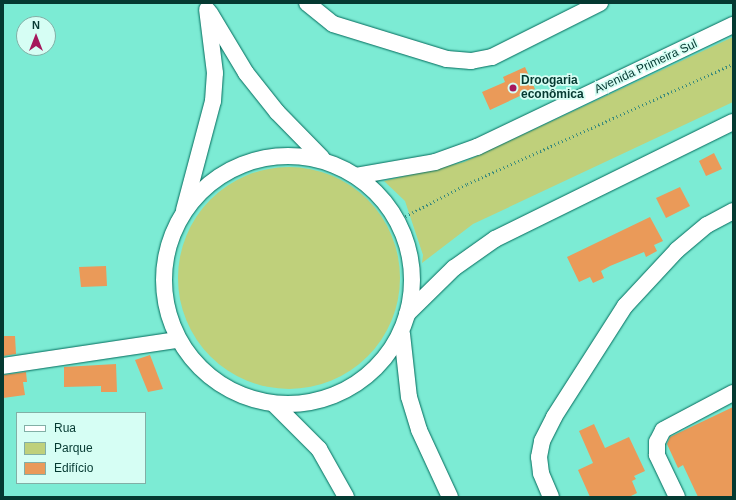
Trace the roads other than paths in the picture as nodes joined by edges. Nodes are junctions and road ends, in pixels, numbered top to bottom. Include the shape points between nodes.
1 (307, 3) edge
2 (600, 3) edge
3 (206, 6) edge
4 (733, 25) edge
5 (733, 122) edge
6 (322, 158) junction
7 (356, 176) junction
8 (184, 211) junction
9 (733, 211) edge
10 (407, 314) junction
11 (402, 334) junction
12 (176, 340) junction
13 (3, 366) edge
14 (733, 393) edge
15 (274, 404) junction
16 (346, 497) edge
17 (450, 497) edge
18 (551, 497) edge
19 (677, 497) edge

1 - 2 street via 333,24 446,59 471,61 492,56
3 - 6 street via 246,73 277,112
3 - 8 street via 215,73 213,101
4 - 7 street, Avenida Primeira Sul via 477,147 435,162
5 - 10 street via 495,239 454,268
6 - 7 street
6 - 8 street via 251,161 213,180
7 - 10 street via 380,195 398,220 411,257
8 - 12 street via 166,250 163,292
9 - 18 street via 707,225 677,250 626,306 554,417 542,441 539,457 541,473
10 - 11 street
11 - 15 street via 376,370 346,391 311,403
11 - 17 street via 410,397 418,430
12 - 13 street
12 - 15 street via 198,368 233,393
14 - 19 street via 663,430 657,442 657,455
15 - 16 street via 319,449

